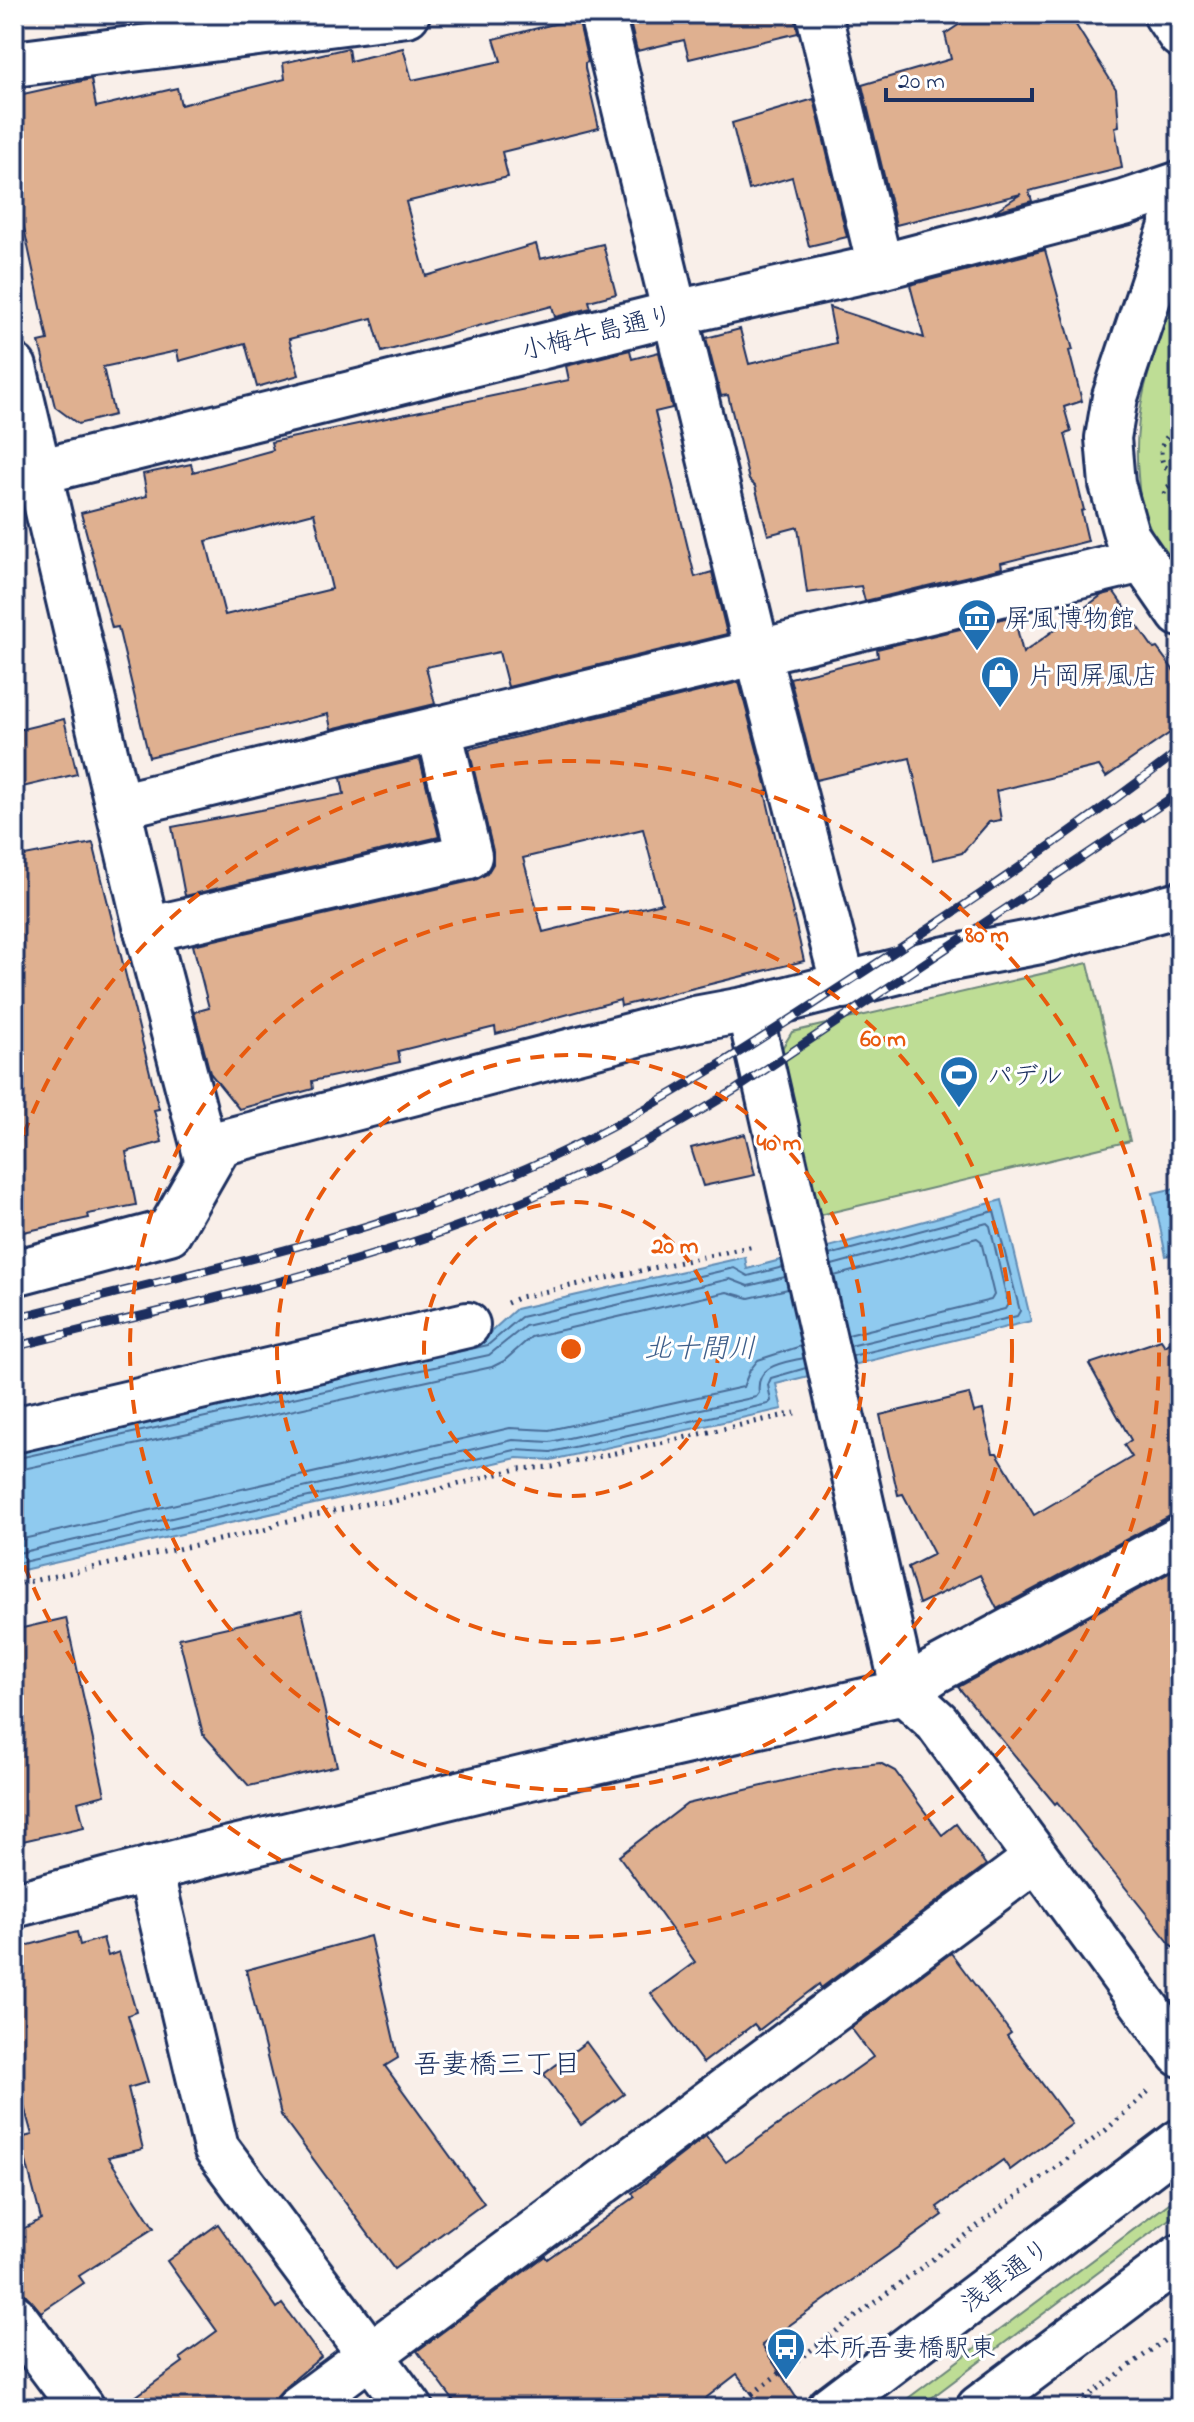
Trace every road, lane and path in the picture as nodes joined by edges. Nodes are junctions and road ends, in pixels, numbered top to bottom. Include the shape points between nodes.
1 (407, 14) edge
2 (602, 14) edge
3 (819, 14) edge
4 (1166, 14) edge
5 (1180, 35) edge
6 (14, 64) edge
7 (1180, 184) edge
8 (1180, 202) edge
9 (880, 267) junction
10 (676, 313) junction
11 (14, 367) edge
12 (1180, 428) edge
13 (27, 476) edge
14 (1180, 476) edge
15 (1142, 560) junction
16 (1180, 614) edge
17 (757, 651) junction
18 (439, 729) junction
19 (118, 806) junction
20 (1180, 904) edge
21 (147, 930) junction
22 (844, 986) junction
23 (749, 1009) junction
24 (208, 1163) junction
25 (756, 1245) dead end
26 (14, 1273) edge
27 (467, 1325) joint
28 (836, 1391) junction
29 (14, 1430) edge
30 (1180, 1539) edge
31 (14, 1585) edge
32 (904, 1692) junction
33 (1036, 1859) junction
34 (150, 1869) junction
35 (14, 1905) edge
36 (1165, 2067) edge
37 (1180, 2142) edge
38 (1180, 2257) edge
39 (14, 2317) edge
40 (1180, 2329) edge
41 (370, 2355) junction
42 (82, 2408) edge
43 (299, 2408) edge
44 (410, 2408) edge
45 (733, 2408) edge
46 (830, 2408) edge
47 (979, 2408) edge
48 (1072, 2408) edge

1 - 6 street
2 - 10 street
3 - 9 street
4 - 5 street
7 - 9 street, 小梅牛島通り
8 - 15 street via 1115,397 1108,438 1112,484 1127,537
9 - 10 street, 小梅牛島通り
10 - 13 street, 小梅牛島通り
10 - 17 street
11 - 13 street
12 - 14 path via 1167,436 1160,450 1164,466
13 - 19 street
15 - 16 street
15 - 17 street
17 - 18 street
17 - 22 street
18 - 19 street
18 - 21 street via 469,856
19 - 21 street
20 - 22 street
21 - 24 street
22 - 23 street
23 - 24 street via 220,1143
23 - 28 street
24 - 26 street via 169,1232
25 - 27 path via 520,1297
27 - 29 street
28 - 31 path via 552,1467 517,1469
28 - 32 street
30 - 32 street
32 - 33 street via 937,1722
32 - 34 street
33 - 36 street
33 - 41 street
34 - 35 street
34 - 41 street via 216,2148
36 - 45 path via 1106,2130
37 - 46 street, 浅草通り
38 - 47 street
39 - 42 street
40 - 48 path
41 - 43 street
41 - 44 street

